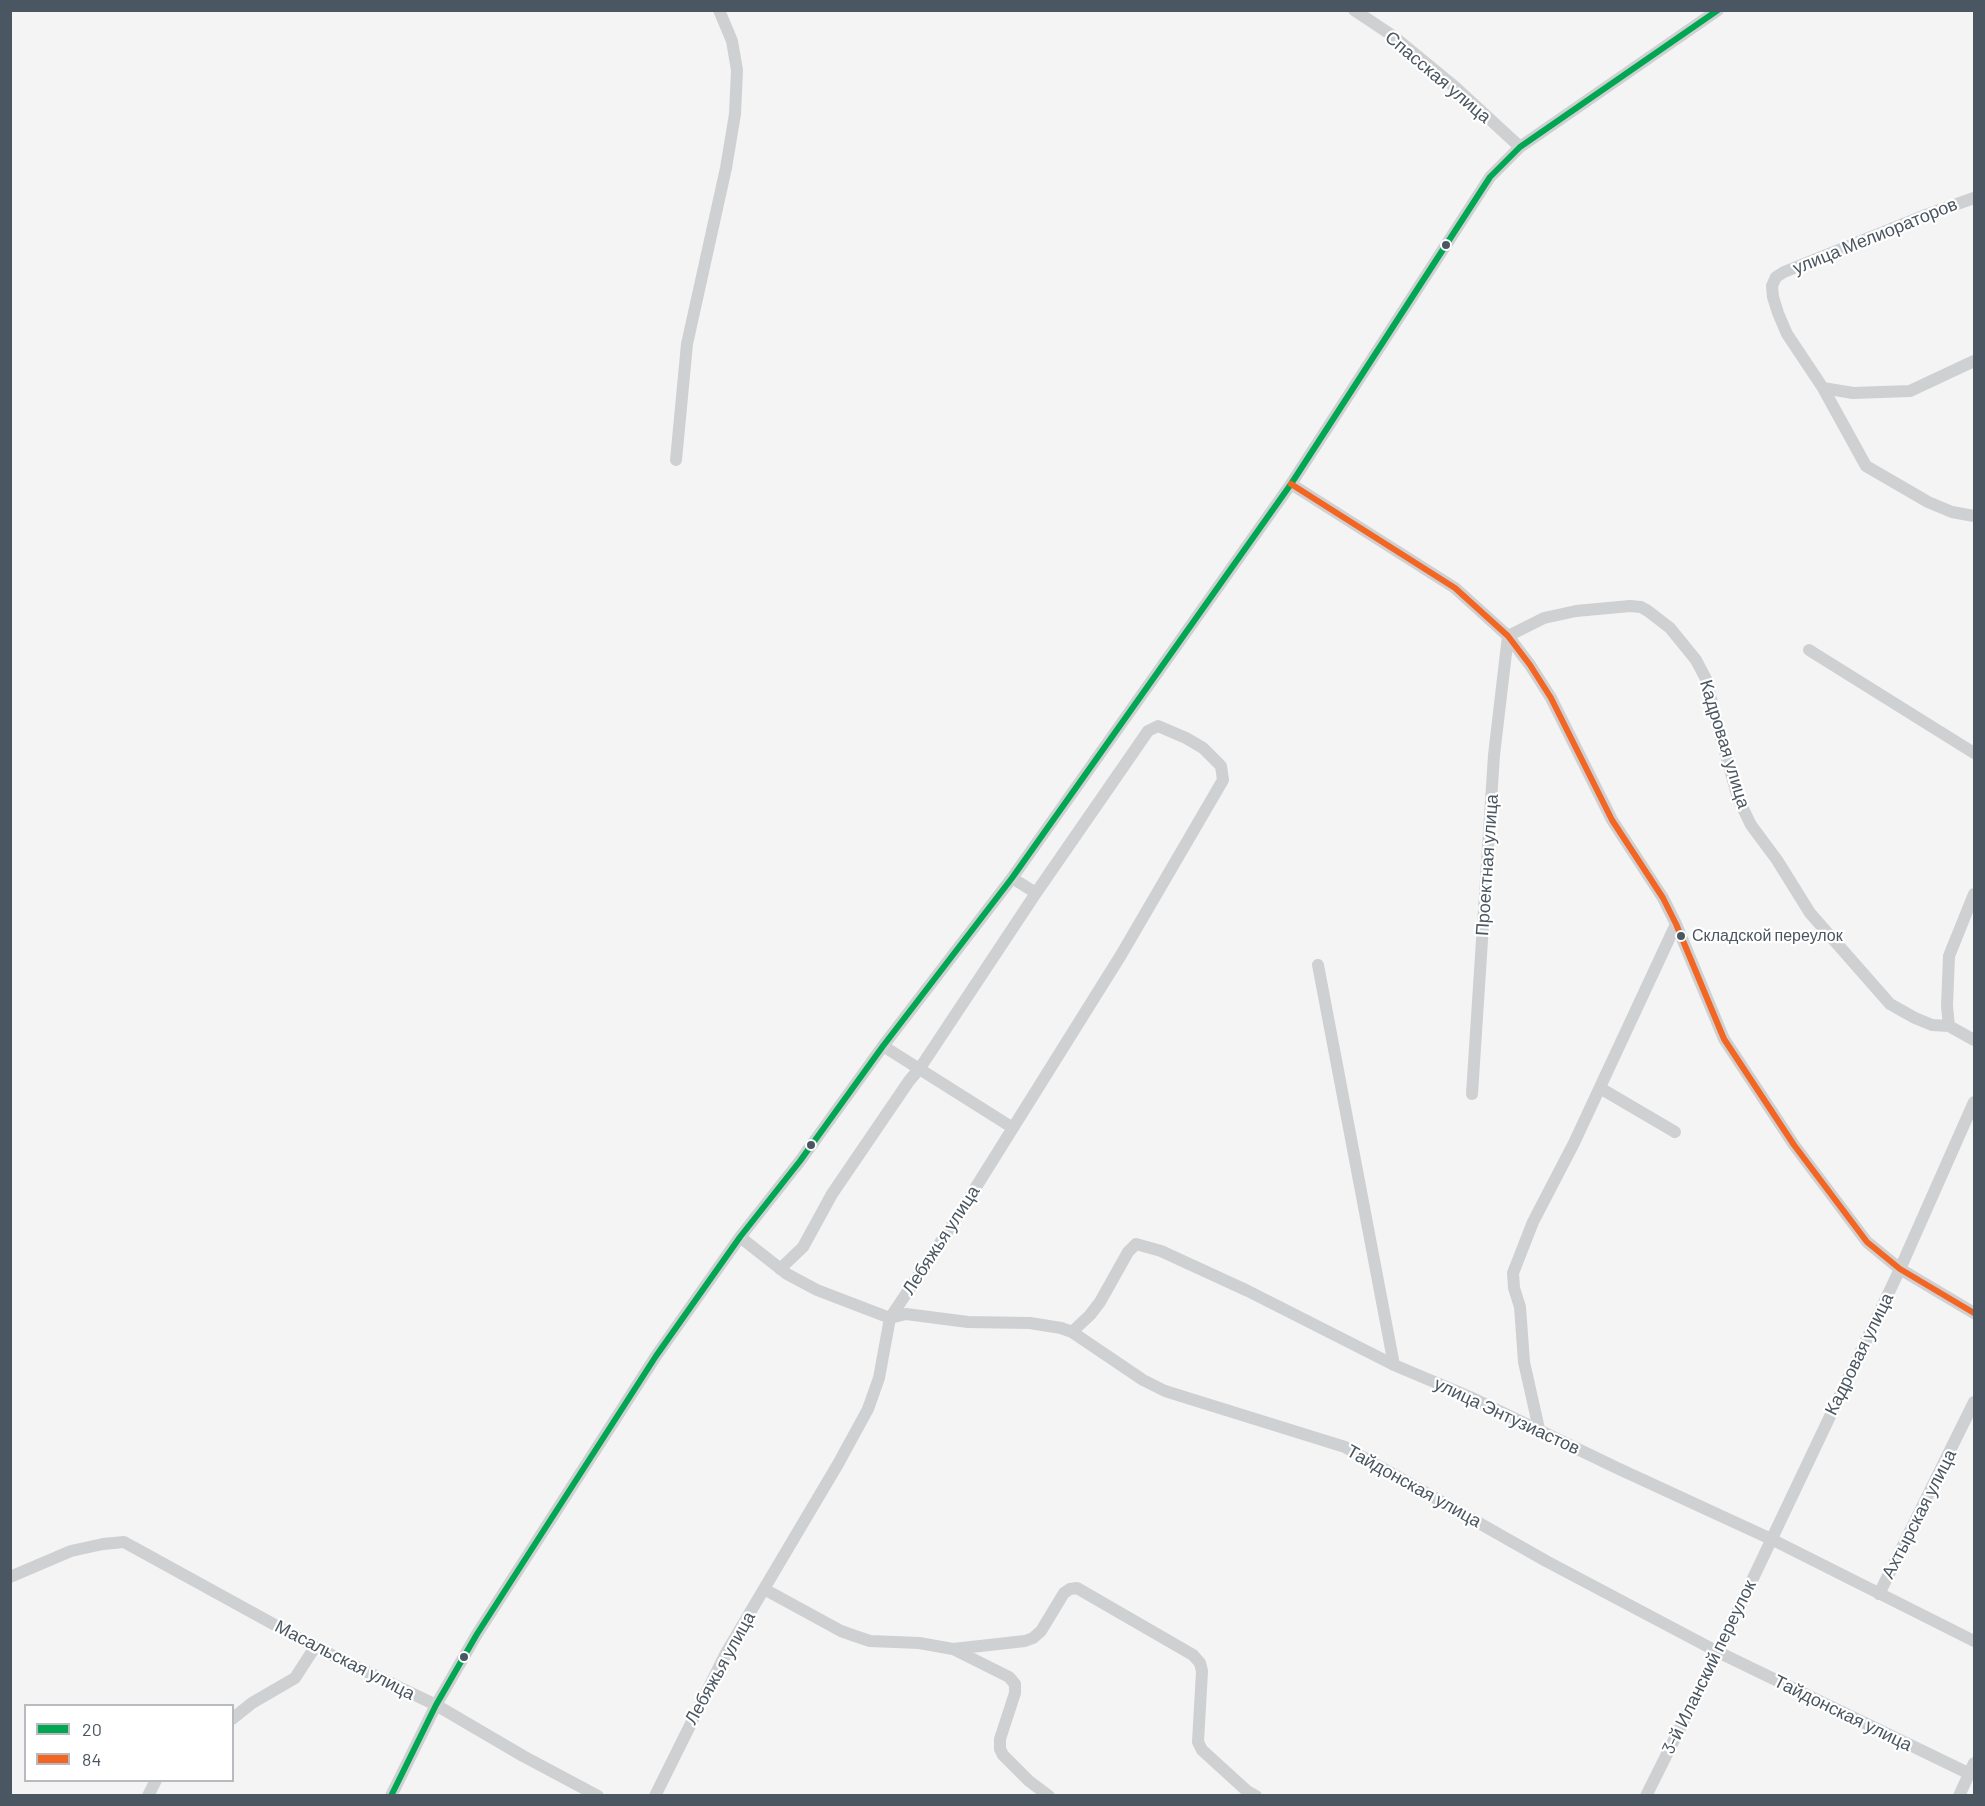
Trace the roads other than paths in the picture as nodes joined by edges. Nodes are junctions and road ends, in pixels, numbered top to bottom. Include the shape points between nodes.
1 (719, 10) edge
2 (1354, 10) edge
3 (1718, 10) edge
4 (1520, 147) junction
5 (1974, 198) edge
6 (1974, 361) edge
7 (1822, 388) junction
8 (676, 460) dead end
9 (1291, 484) junction
10 (1974, 516) edge
11 (1508, 636) junction
12 (1809, 650) dead end
13 (1974, 753) edge
14 (1012, 878) junction
15 (1036, 893) junction
16 (1974, 894) edge
17 (1676, 924) junction
18 (1318, 965) dead end
19 (1949, 1026) junction
20 (1974, 1040) edge
21 (883, 1046) junction
22 (920, 1068) junction
23 (1600, 1088) junction
24 (1472, 1094) dead end
25 (1974, 1102) edge
26 (1013, 1128) junction
27 (1675, 1132) dead end
28 (740, 1237) junction
29 (780, 1269) junction
30 (1900, 1269) junction
31 (1974, 1313) edge
32 (890, 1318) junction
33 (1072, 1332) junction
34 (1394, 1365) junction
35 (1974, 1402) edge
36 (1539, 1429) junction
37 (1771, 1539) junction
38 (10, 1577) edge
39 (764, 1589) junction
40 (1879, 1594) junction
41 (1974, 1641) edge
42 (315, 1647) junction
43 (953, 1649) junction
44 (1718, 1652) junction
45 (436, 1706) junction
46 (234, 1717) edge
47 (1972, 1768) edge
48 (155, 1782) edge
49 (148, 1796) edge
50 (391, 1796) edge
51 (598, 1796) edge
52 (655, 1796) edge
53 (1049, 1796) edge
54 (1256, 1796) edge
55 (1647, 1796) edge
56 (1959, 1796) edge

1 - 8 street via 732,41 737,70 735,114 687,344
2 - 4 street, Спасская улица via 1455,87
3 - 4 street
4 - 9 street via 1490,177
5 - 7 street, улица Мелиораторов via 1776,278 1772,286 1778,313
6 - 7 street via 1910,391 1853,393
7 - 10 street via 1866,466 1928,502
9 - 11 street via 1455,588
9 - 14 street
11 - 17 street via 1551,698 1612,820
11 - 19 street, Кадровая улица via 1558,614 1630,606 1641,607 1670,628 1706,679 1738,798 1751,825 1810,913 1890,1004 1932,1025
11 - 24 street, Проектная улица via 1494,755
12 - 13 street
14 - 15 street
14 - 21 street
15 - 22 street
15 - 26 street, Лебяжья улица via 1148,731 1158,726 1203,748 1221,766 1223,780 1121,955
16 - 19 street via 1949,956
17 - 23 street
17 - 30 street via 1724,1039 1794,1145 1867,1242
18 - 34 street
19 - 20 street, Кадровая улица
21 - 22 street
21 - 28 street
22 - 26 street
22 - 29 street via 832,1194 803,1247
23 - 27 street
23 - 36 street via 1533,1222 1514,1273 1524,1362
25 - 30 street, Кадровая улица
26 - 32 street, Лебяжья улица
28 - 29 street, Тайдонская улица
28 - 45 street via 656,1356 477,1634
29 - 32 street, Тайдонская улица via 817,1290
30 - 31 street
30 - 37 street, Кадровая улица
32 - 33 street, Тайдонская улица via 906,1314 968,1322 1030,1323
32 - 39 street, Лебяжья улица via 879,1378 868,1409
33 - 34 street, улица Энтузиастов via 1100,1302 1136,1244 1161,1251 1248,1291
33 - 44 street, Тайдонская улица via 1165,1391 1345,1447 1546,1561
34 - 36 street, улица Энтузиастов
35 - 40 street, Ахтырская улица
36 - 37 street, улица Энтузиастов
37 - 40 street, улица Энтузиастов
37 - 44 street, 3-й Иланский переулок
38 - 42 street, Масальская улица via 71,1551 124,1542
39 - 43 street via 841,1631 870,1641
39 - 52 street, Лебяжья улица via 726,1653
40 - 41 street, улица Энтузиастов
42 - 45 street, Масальская улица
42 - 46 street via 295,1678
43 - 53 street via 1009,1677 1015,1684 1000,1749 1029,1781
43 - 54 street via 1033,1638 1064,1593 1077,1588 1193,1655 1200,1663 1198,1742 1202,1750
44 - 47 street, Тайдонская улица
44 - 55 street, 3-й Иланский переулок
45 - 50 street
45 - 51 street, Масальская улица
47 - 56 street
48 - 49 street

